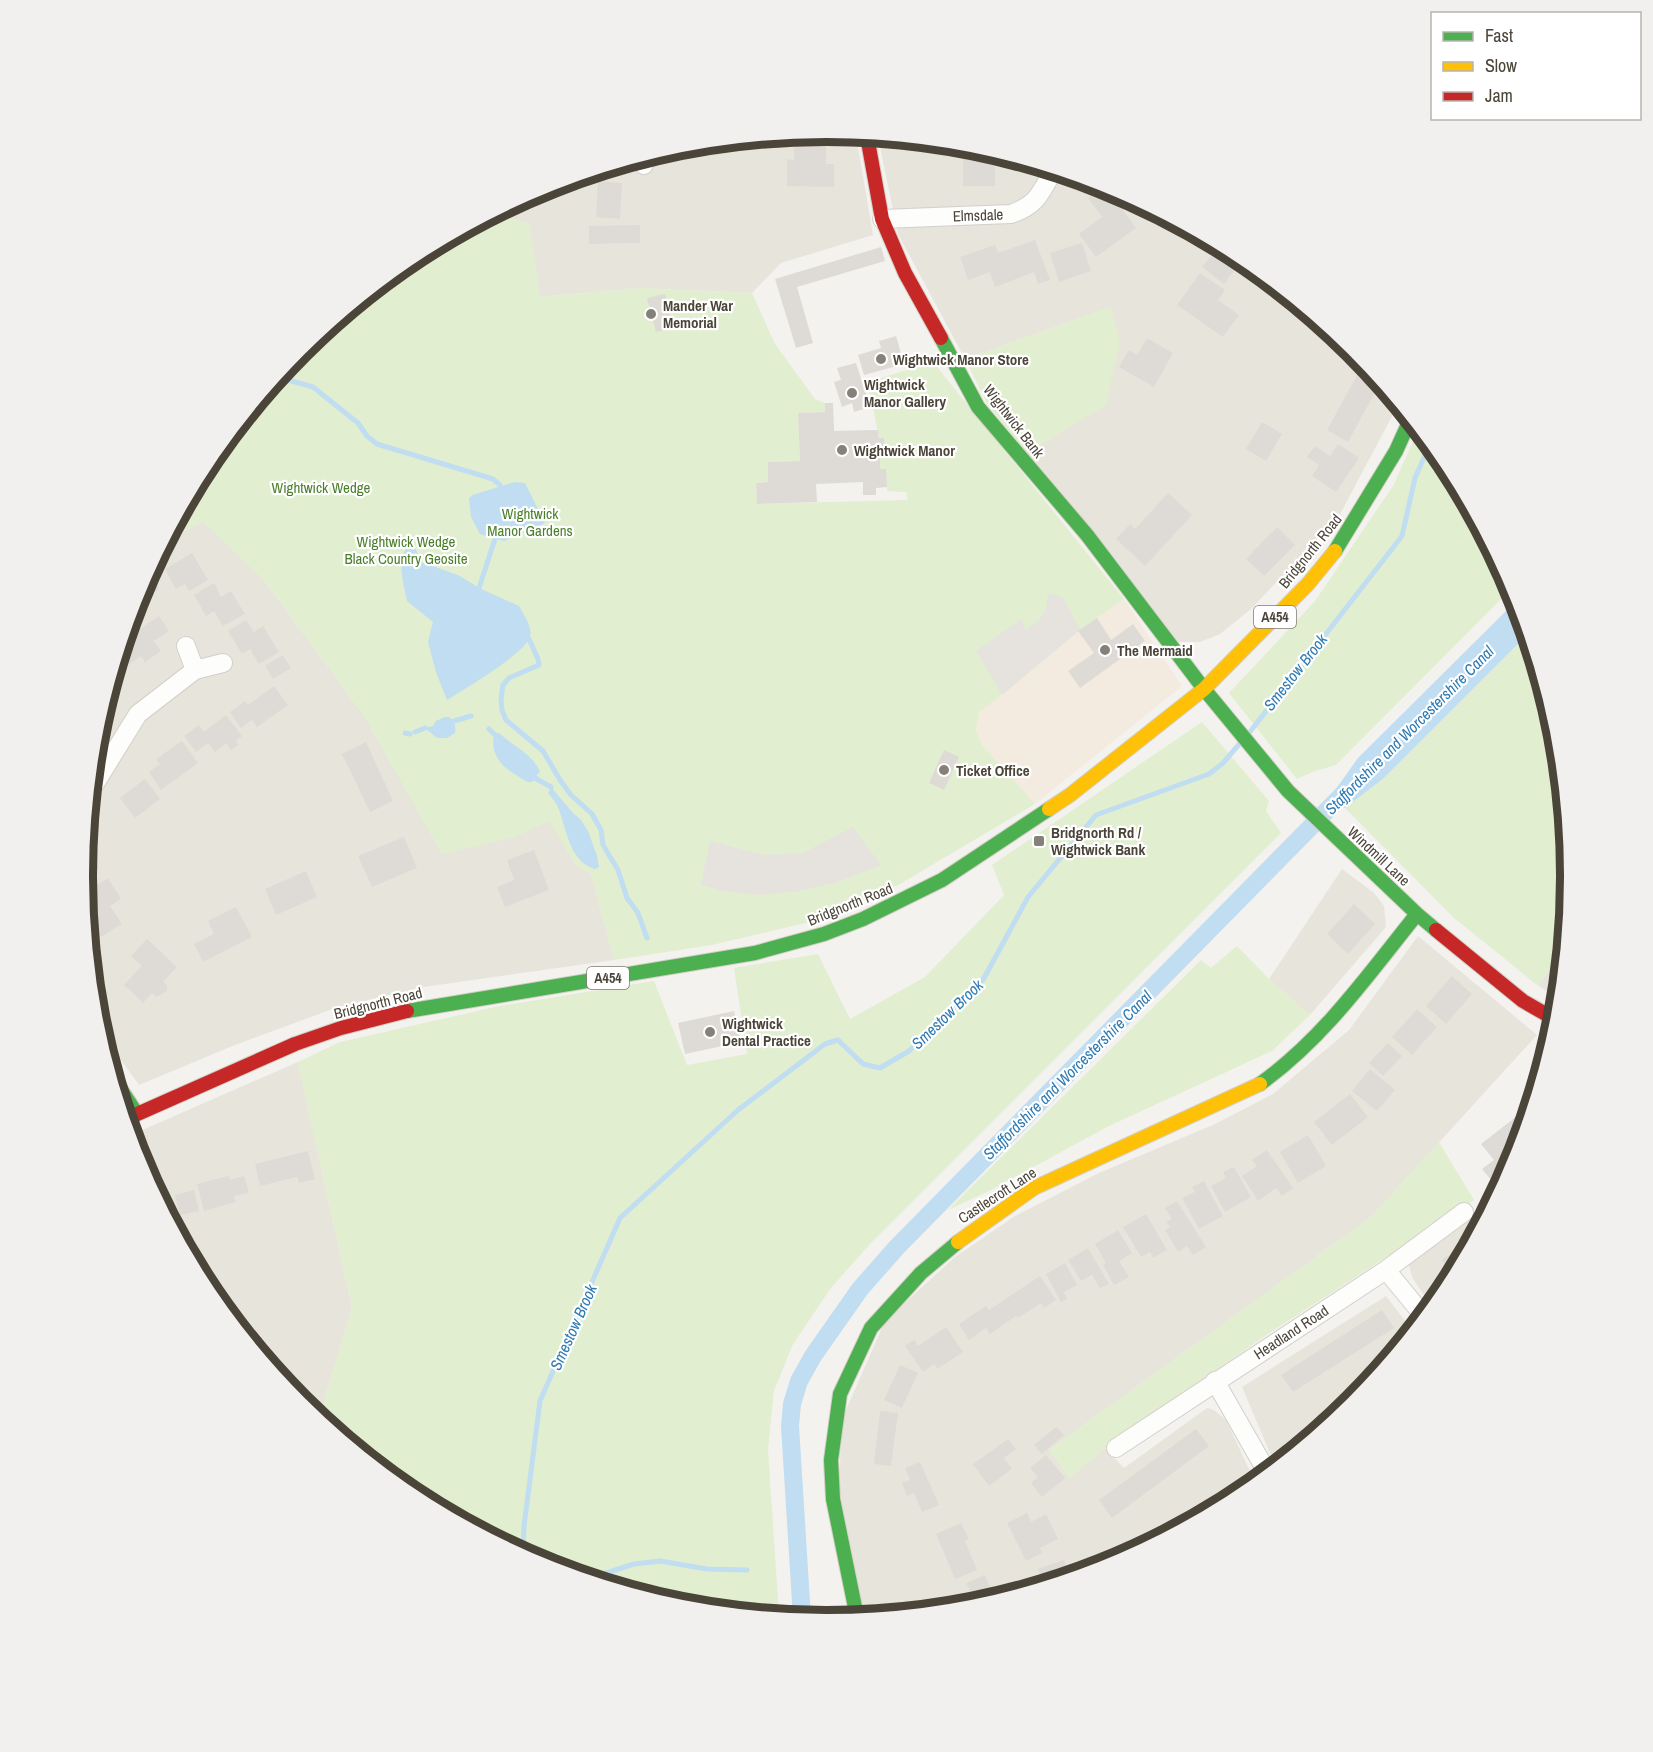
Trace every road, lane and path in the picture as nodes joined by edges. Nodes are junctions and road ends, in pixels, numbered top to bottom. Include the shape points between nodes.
1 (868, 144) edge
2 (1050, 177) edge
3 (882, 219) junction
4 (1407, 427) edge
5 (186, 646) dead end
6 (224, 663) dead end
7 (195, 670) junction
8 (1204, 689) junction
9 (100, 776) edge
10 (1417, 914) junction
11 (1547, 1015) edge
12 (133, 1115) edge
13 (1464, 1212) dead end
14 (1386, 1270) junction
15 (1418, 1309) edge
16 (1215, 1381) junction
17 (1116, 1448) dead end
18 (1263, 1465) edge
19 (854, 1609) edge

1 - 3 main road, Wightwick Bank
2 - 3 street, Elmsdale via 1026,209 1011,214
3 - 8 main road, Wightwick Bank via 905,273 978,408 1087,535
4 - 8 main road, Bridgnorth Road / A454 via 1342,542 1308,584
5 - 7 street
6 - 7 street
7 - 9 street via 138,714
8 - 10 main road, Windmill Lane via 1288,791
8 - 12 main road, Bridgnorth Road / A454 via 1070,795 942,880 863,920 755,953 359,1022 310,1039
10 - 11 main road, Windmill Lane via 1523,1001
10 - 19 main road, Castlecroft Lane via 1340,1011 1286,1065 1257,1086 1034,1188 969,1232 921,1274 871,1328 840,1394 831,1460 833,1499
13 - 14 street, Headland Road
14 - 15 street
14 - 16 street, Headland Road
16 - 17 street, Headland Road
16 - 18 street

